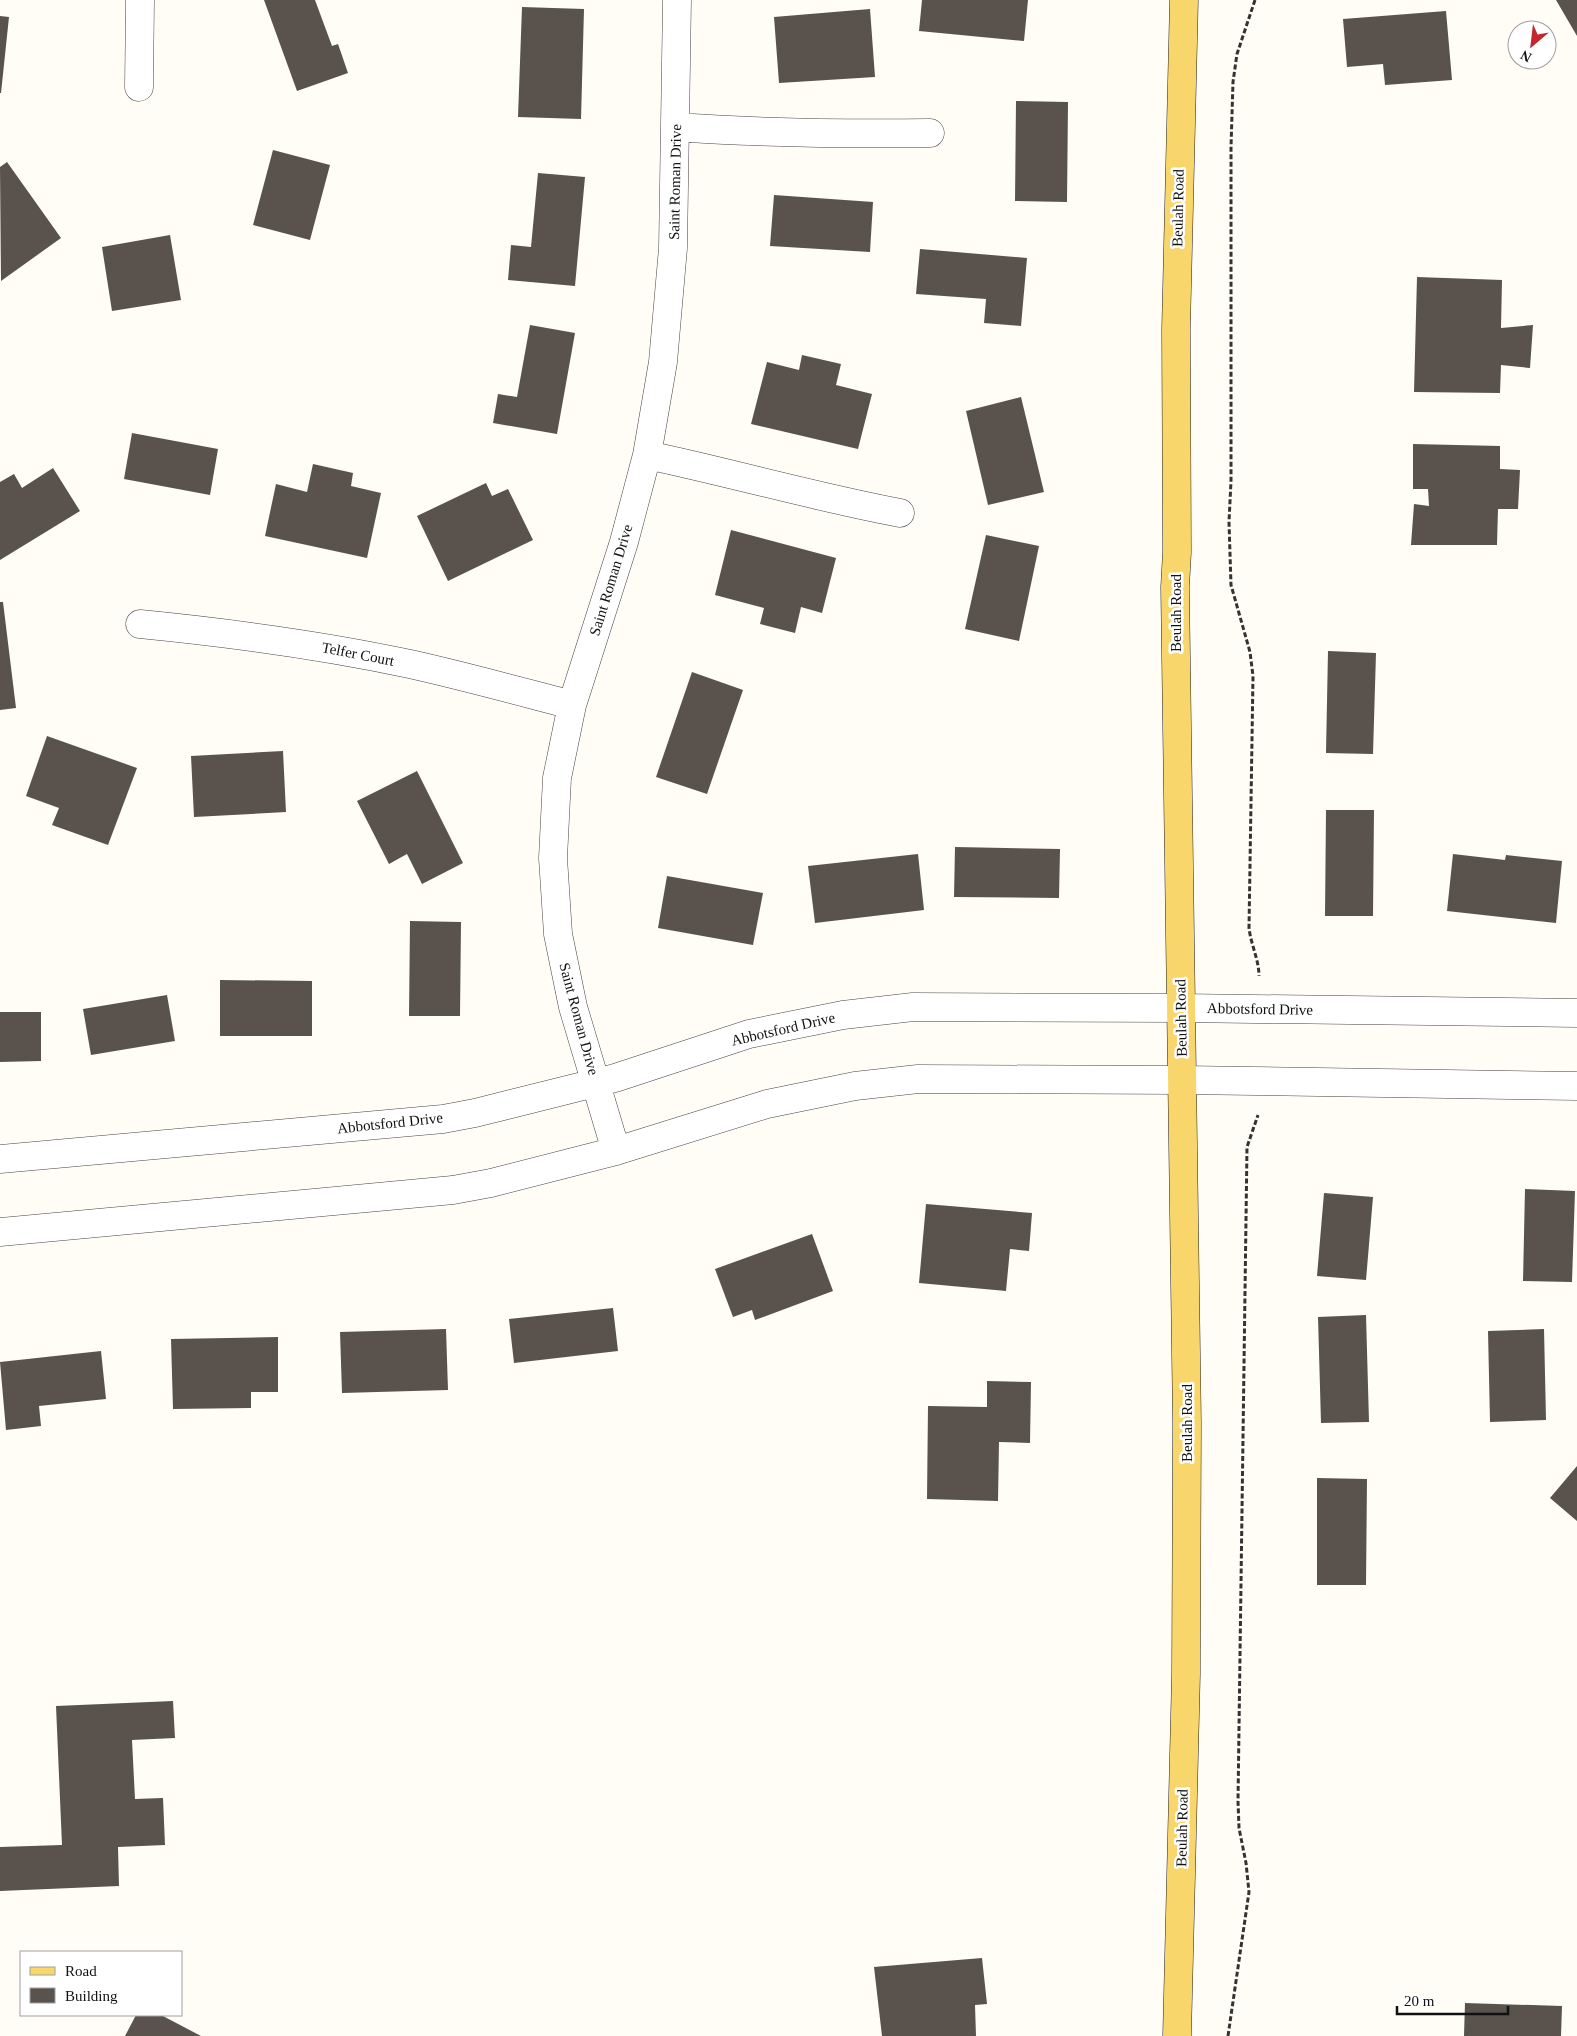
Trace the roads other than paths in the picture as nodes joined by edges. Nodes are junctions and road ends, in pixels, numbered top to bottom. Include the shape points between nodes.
1 (140, 0) edge
2 (677, 0) edge
3 (1184, 0) edge
4 (139, 87) dead end
5 (676, 127) junction
6 (930, 133) dead end
7 (647, 455) junction
8 (900, 513) dead end
9 (140, 624) dead end
10 (572, 705) junction
11 (1181, 1008) junction
12 (1577, 1013) edge
13 (1183, 1080) junction
14 (596, 1082) junction
15 (1577, 1086) edge
16 (616, 1151) junction
17 (0, 1159) edge
18 (0, 1232) edge
19 (1177, 2036) edge

1 - 4 street
2 - 5 street, Saint Roman Drive
3 - 11 main road, Beulah Road via 1176,329 1175,587
5 - 6 street via 767,133
5 - 7 street, Saint Roman Drive via 672,267 664,362
7 - 8 street via 840,502
7 - 10 street, Saint Roman Drive via 624,542
9 - 10 street, Telfer Court via 282,640 411,664
10 - 14 street, Saint Roman Drive via 557,778 553,858 558,934 573,1007
11 - 12 street, Abbotsford Drive
11 - 13 main road, Beulah Road
11 - 14 street, Abbotsford Drive via 913,1007 843,1015 749,1034
13 - 15 street
13 - 16 street via 918,1079 855,1086 768,1104
13 - 19 main road, Beulah Road via 1188,1423 1186,1683
14 - 16 street, Saint Roman Drive
14 - 17 street, Abbotsford Drive via 443,1119
16 - 18 street via 453,1190

